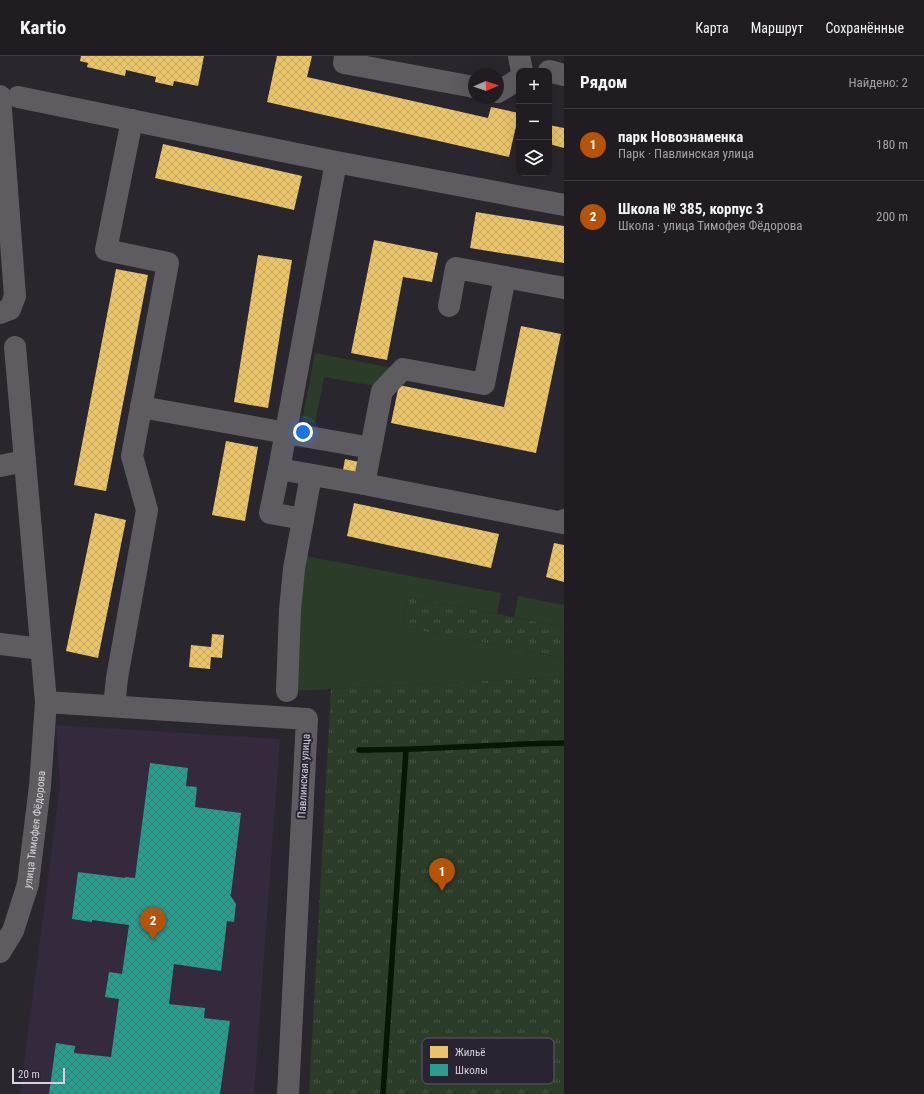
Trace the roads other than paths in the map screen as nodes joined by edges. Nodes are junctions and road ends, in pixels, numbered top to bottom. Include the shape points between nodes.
1 (345, 56) edge
2 (519, 56) edge
3 (521, 68) edge
4 (552, 72) edge
5 (564, 75) edge
6 (516, 82) edge
7 (468, 86) edge
8 (504, 89) edge
9 (9, 96) edge
10 (132, 120) junction
11 (1, 124) edge
12 (336, 162) junction
13 (564, 205) edge
14 (505, 278) junction
15 (564, 288) edge
16 (449, 306) dead end
17 (5, 311) edge
18 (15, 347) dead end
19 (141, 407) junction
20 (286, 432) junction
21 (371, 448) junction
22 (25, 461) junction
23 (0, 466) edge
24 (278, 469) junction
25 (311, 475) junction
26 (364, 484) junction
27 (303, 519) junction
28 (564, 520) edge
29 (0, 644) edge
30 (41, 649) junction
31 (287, 691) dead end
32 (46, 702) junction
33 (114, 706) junction
34 (0, 952) edge
35 (288, 1094) edge

1 - 7 street via 344,63
2 - 3 street
4 - 5 street
6 - 8 street
9 - 10 street
9 - 11 street
10 - 12 street
10 - 19 street via 106,250 168,263
11 - 17 street via 15,296
12 - 13 street
12 - 20 street
14 - 15 street
14 - 16 street via 456,268
14 - 21 street via 484,384 403,369 382,391
18 - 22 street, улица Тимофея Фёдорова
19 - 20 street
19 - 33 street via 132,456 147,510
20 - 21 street
20 - 24 street
21 - 26 street
22 - 23 street
22 - 30 street, улица Тимофея Фёдорова
24 - 25 street
24 - 27 street via 270,513
25 - 26 street
25 - 27 street
26 - 28 street via 564,523
27 - 31 street via 290,610
29 - 30 street
30 - 32 street, улица Тимофея Фёдорова
32 - 33 street, Павлинская улица
32 - 34 street, улица Тимофея Фёдорова via 40,786 28,884 12,931
33 - 35 street, Павлинская улица via 307,720

